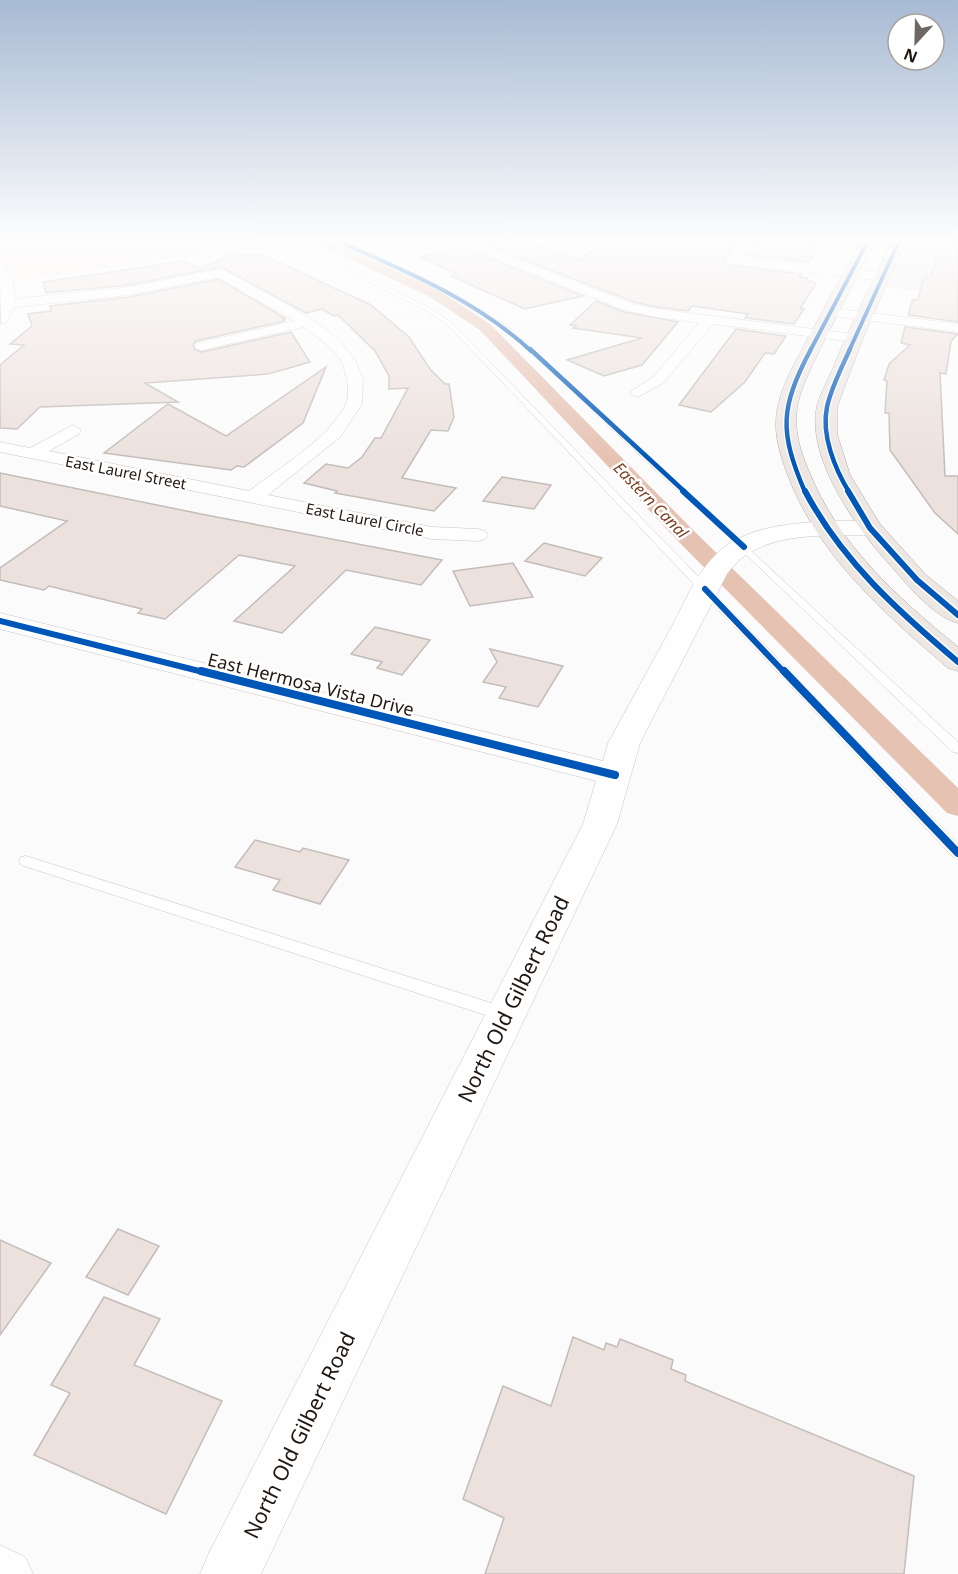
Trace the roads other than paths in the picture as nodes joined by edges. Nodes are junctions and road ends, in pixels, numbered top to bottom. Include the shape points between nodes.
1 (290, 312) edge
2 (433, 312) edge
3 (485, 312) edge
4 (654, 312) edge
5 (831, 312) edge
6 (835, 312) edge
7 (866, 312) edge
8 (864, 316) junction
9 (709, 320) junction
10 (307, 322) junction
11 (958, 328) edge
12 (820, 333) junction
13 (854, 338) junction
14 (202, 346) dead end
15 (638, 392) dead end
16 (73, 430) dead end
17 (0, 447) edge
18 (34, 453) junction
19 (253, 497) junction
20 (870, 528) junction
21 (825, 529) junction
22 (478, 535) dead end
23 (741, 548) junction
24 (707, 587) junction
25 (958, 615) edge
26 (0, 621) edge
27 (958, 662) edge
28 (958, 749) edge
29 (615, 775) junction
30 (958, 853) edge
31 (26, 861) dead end
32 (506, 1015) junction
33 (0, 1570) edge
34 (8, 1574) edge
35 (230, 1574) edge

1 - 10 street
2 - 24 lane via 449,323
3 - 23 lane
4 - 9 street
5 - 12 main road
6 - 8 street
7 - 8 main road
8 - 11 street
8 - 13 main road
9 - 12 street
9 - 15 street via 658,380
10 - 14 street
10 - 19 street via 348,360 355,379 354,404 334,433
12 - 13 street
12 - 21 main road via 797,377 784,434 797,474
13 - 20 main road via 827,407 827,434 839,475
16 - 18 street
17 - 18 street, East Laurel Street
18 - 19 street, East Laurel Street
19 - 22 street, East Laurel Circle via 432,533
20 - 21 street, North Old Gilbert Road
20 - 25 main road via 918,580
21 - 23 street, North Old Gilbert Road via 760,539
21 - 27 main road via 904,616
23 - 24 street, North Old Gilbert Road via 721,563
23 - 28 lane
24 - 29 street, North Old Gilbert Road via 624,743
24 - 30 lane
26 - 29 street, East Hermosa Vista Drive
29 - 32 street, North Old Gilbert Road via 600,824
31 - 32 lane
32 - 35 street, North Old Gilbert Road
33 - 34 street

